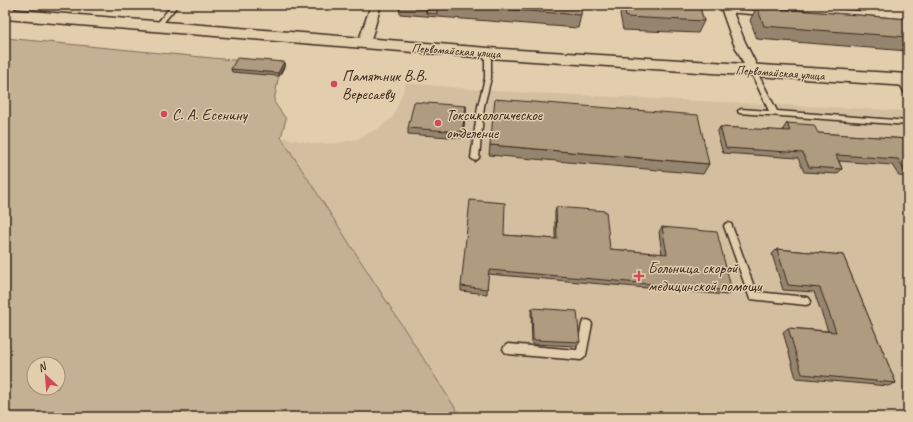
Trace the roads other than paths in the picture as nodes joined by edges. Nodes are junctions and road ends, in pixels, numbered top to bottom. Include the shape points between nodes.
1 (13, 5) edge
2 (175, 5) edge
3 (376, 5) edge
4 (726, 8) edge
5 (5, 13) edge
6 (773, 14) edge
7 (157, 26) junction
8 (364, 43) junction
9 (488, 53) junction
10 (753, 70) junction
11 (905, 84) edge
12 (741, 111) dead end
13 (774, 113) junction
14 (908, 123) edge
15 (475, 158) dead end
16 (728, 226) dead end
17 (806, 301) dead end
18 (587, 324) dead end
19 (508, 349) dead end

1 - 5 street
2 - 7 lane
3 - 8 street
4 - 6 lane
4 - 10 street
5 - 7 main road, Первомайская улица
7 - 8 main road, Первомайская улица
8 - 9 main road, Первомайская улица
9 - 10 main road, Первомайская улица
9 - 15 lane via 488,78 481,106
10 - 11 main road, Первомайская улица
10 - 13 lane
12 - 13 lane
13 - 14 lane
16 - 17 lane via 754,296
18 - 19 lane via 581,355

